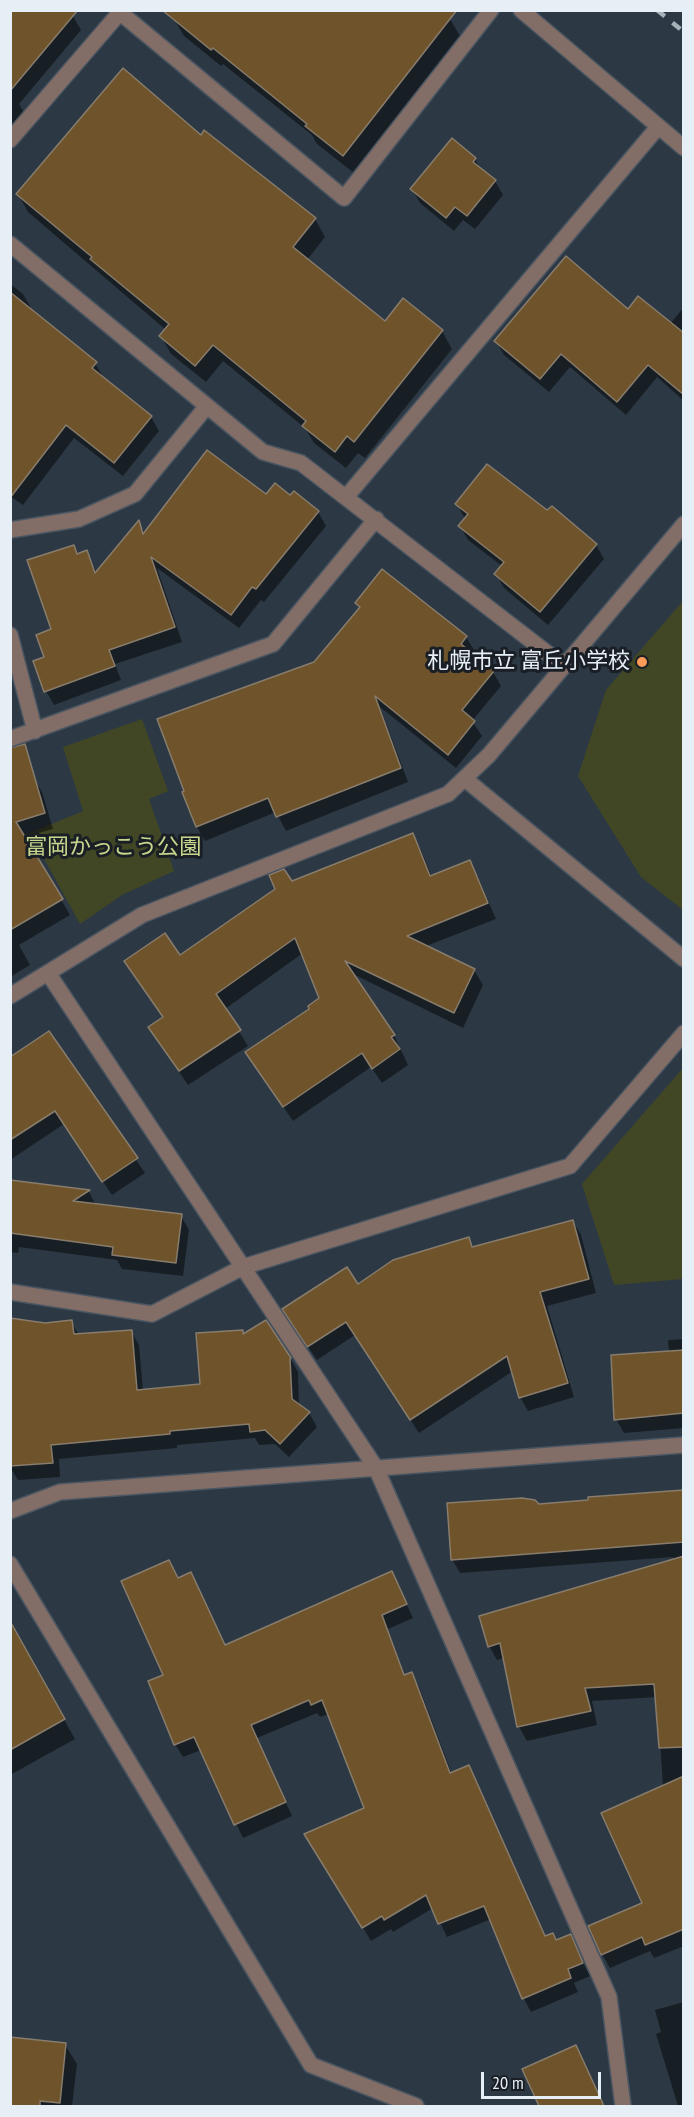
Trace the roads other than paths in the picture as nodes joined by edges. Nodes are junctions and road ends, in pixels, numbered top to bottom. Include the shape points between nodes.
1 (491, 10) edge
2 (521, 10) edge
3 (120, 11) edge
4 (658, 127) junction
5 (10, 140) edge
6 (684, 148) edge
7 (10, 244) edge
8 (207, 406) junction
9 (346, 496) junction
10 (376, 519) junction
11 (684, 524) edge
12 (10, 530) edge
13 (10, 635) edge
14 (564, 666) junction
15 (35, 731) junction
16 (10, 740) edge
17 (465, 779) junction
18 (684, 959) edge
19 (48, 973) junction
20 (10, 996) edge
21 (684, 1034) edge
22 (243, 1267) junction
23 (10, 1292) edge
24 (684, 1445) edge
25 (376, 1468) junction
26 (10, 1511) edge
27 (10, 1564) edge
28 (416, 2106) edge
29 (623, 2106) edge

1 - 3 street via 344,198
2 - 4 street
3 - 5 street
4 - 6 street
4 - 9 street
7 - 8 street
8 - 9 street via 263,452 301,463
8 - 12 street via 135,494 79,519
9 - 10 street
10 - 14 street
10 - 15 street via 273,644
11 - 14 street
13 - 15 street
14 - 17 street
15 - 16 street
17 - 18 street
17 - 19 street via 448,794 142,915
19 - 20 street
19 - 22 street
21 - 22 street via 570,1166
22 - 23 street via 152,1314
22 - 25 street
24 - 25 street
25 - 26 street via 60,1492
25 - 29 street via 609,1997
27 - 28 street via 311,2065

